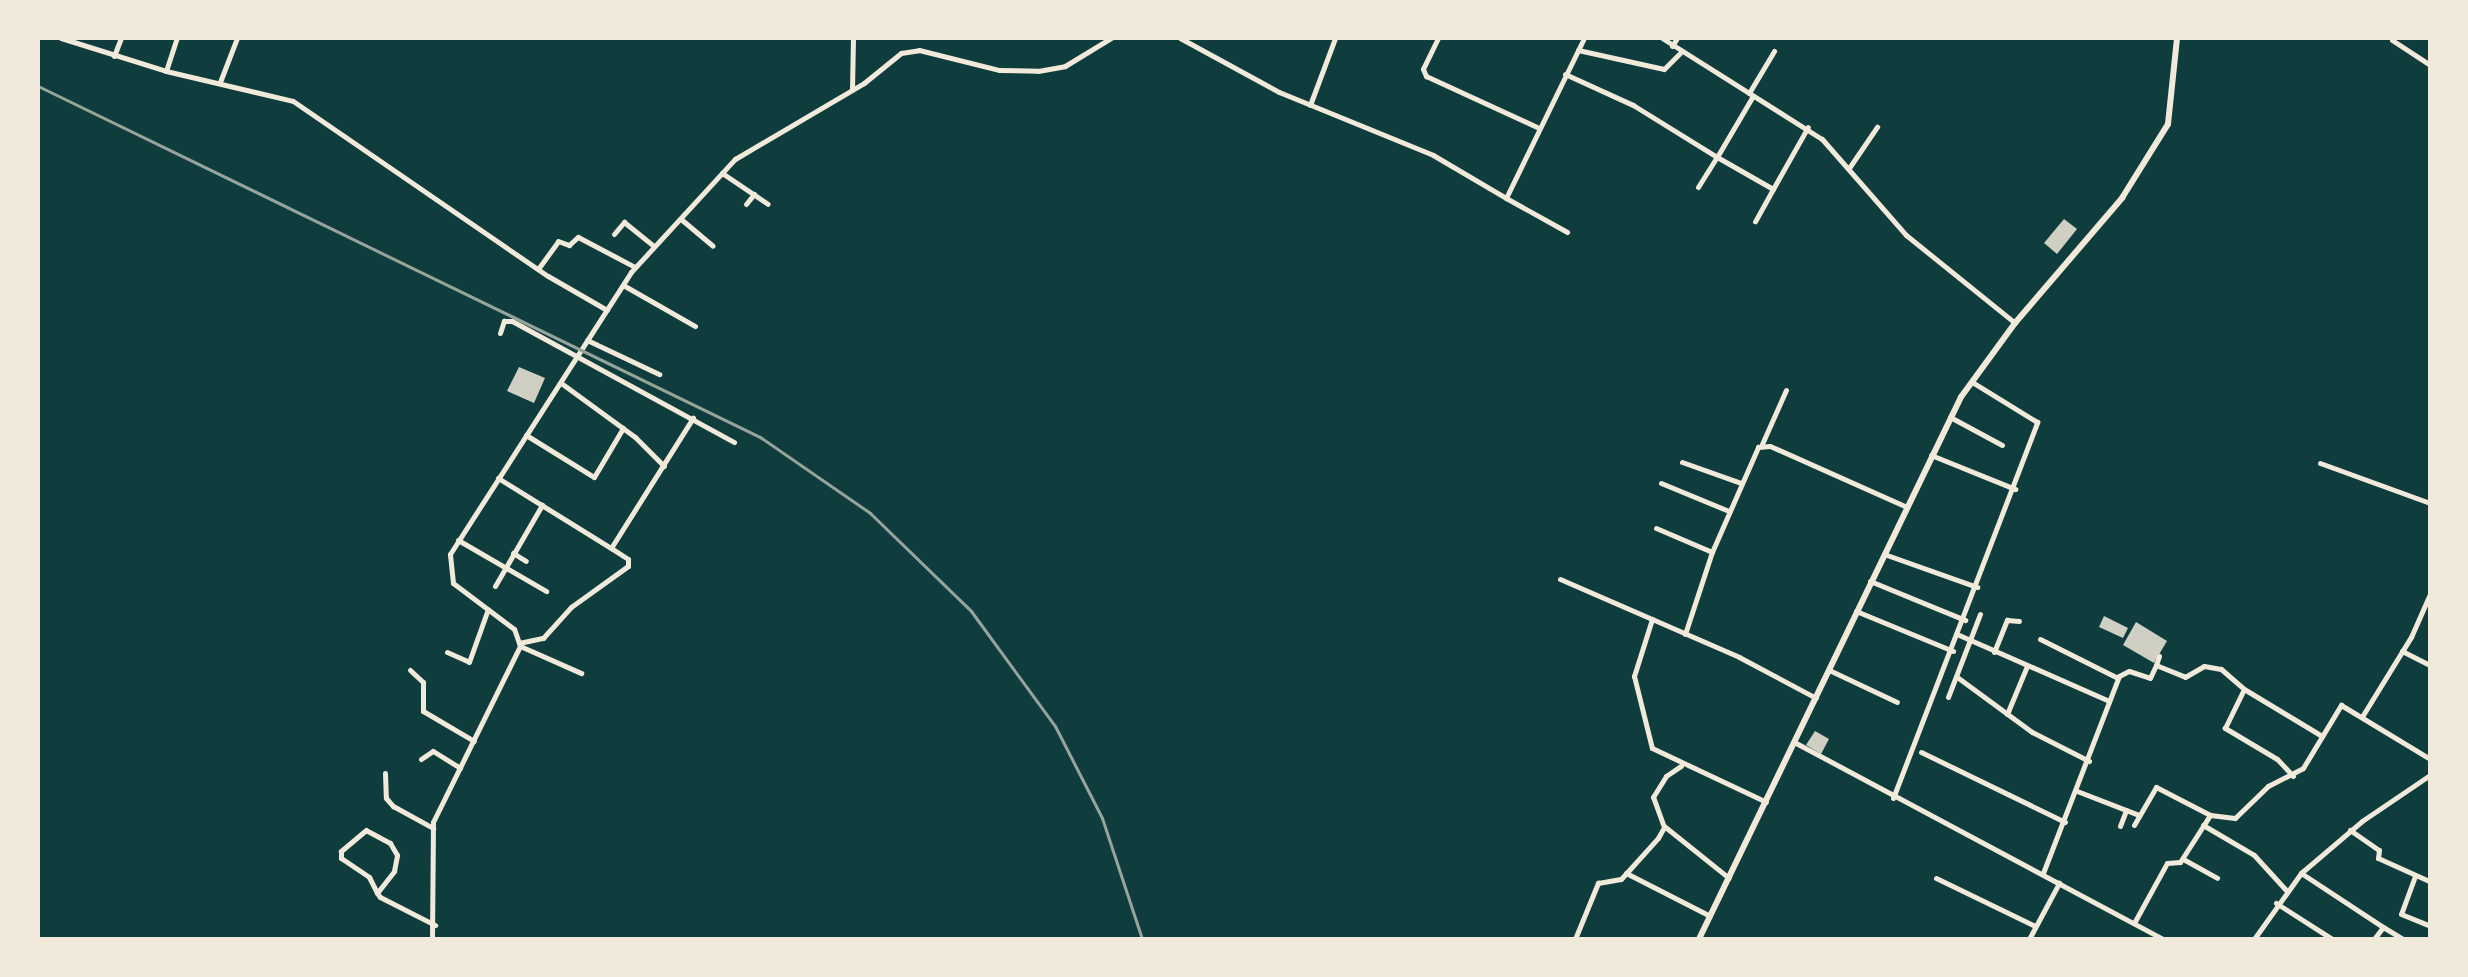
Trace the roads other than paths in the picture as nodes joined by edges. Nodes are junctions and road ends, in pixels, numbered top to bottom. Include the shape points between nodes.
1 (61, 38) edge
2 (121, 38) edge
3 (177, 38) edge
4 (237, 38) edge
5 (853, 38) edge
6 (1111, 38) edge
7 (1180, 38) edge
8 (1335, 38) edge
9 (1438, 38) edge
10 (1584, 38) edge
11 (1662, 38) edge
12 (1677, 38) edge
13 (2177, 38) edge
14 (2392, 40) dead end
15 (1672, 46) junction
16 (1578, 50) junction
17 (1774, 51) dead end
18 (1680, 53) junction
19 (114, 56) junction
20 (2430, 65) edge
21 (166, 71) junction
22 (1565, 74) junction
23 (220, 82) junction
24 (852, 90) junction
25 (1751, 94) junction
26 (1310, 105) junction
27 (1537, 127) junction
28 (1808, 127) junction
29 (1877, 127) dead end
30 (1717, 157) junction
31 (1849, 168) junction
32 (722, 173) junction
33 (1698, 187) dead end
34 (1773, 189) junction
35 (754, 194) junction
36 (1506, 198) junction
37 (746, 204) dead end
38 (768, 204) dead end
39 (682, 220) junction
40 (1755, 221) dead end
41 (1567, 232) dead end
42 (614, 234) dead end
43 (654, 246) junction
44 (713, 246) dead end
45 (635, 267) junction
46 (539, 269) junction
47 (623, 285) junction
48 (607, 310) junction
49 (2015, 323) junction
50 (695, 326) dead end
51 (500, 333) dead end
52 (587, 340) junction
53 (577, 357) junction
54 (659, 374) dead end
55 (1970, 381) junction
56 (561, 383) junction
57 (1786, 390) dead end
58 (1950, 417) junction
59 (693, 418) junction
60 (623, 428) junction
61 (526, 435) junction
62 (734, 442) dead end
63 (1762, 445) junction
64 (2002, 445) dead end
65 (1931, 455) junction
66 (1682, 462) dead end
67 (2320, 463) dead end
68 (664, 466) junction
69 (498, 478) junction
70 (1661, 483) dead end
71 (1741, 483) junction
72 (2015, 489) junction
73 (2430, 503) edge
74 (542, 505) junction
75 (1905, 506) junction
76 (1729, 511) junction
77 (1656, 528) dead end
78 (458, 540) junction
79 (611, 548) junction
80 (1712, 552) junction
81 (513, 553) junction
82 (1883, 553) junction
83 (526, 561) dead end
84 (505, 568) junction
85 (1560, 579) dead end
86 (1870, 581) junction
87 (495, 586) dead end
88 (1977, 587) junction
89 (546, 591) dead end
90 (2430, 594) edge
91 (488, 609) junction
92 (1856, 611) junction
93 (1980, 614) dead end
94 (1652, 619) junction
95 (1965, 620) junction
96 (2019, 621) dead end
97 (1685, 634) junction
98 (1964, 637) junction
99 (2040, 639) dead end
100 (519, 645) junction
101 (1953, 651) junction
102 (2402, 651) junction
103 (447, 652) dead end
104 (1994, 652) junction
105 (2159, 656) dead end
106 (2156, 665) junction
107 (2430, 665) edge
108 (2027, 666) junction
109 (410, 670) dead end
110 (1829, 670) junction
111 (581, 673) dead end
112 (1957, 677) junction
113 (2118, 678) junction
114 (2244, 689) junction
115 (1948, 697) dead end
116 (1816, 698) junction
117 (2109, 701) junction
118 (1897, 702) dead end
119 (2007, 714) junction
120 (2363, 715) junction
121 (2322, 736) junction
122 (474, 741) junction
123 (1794, 742) junction
124 (1921, 752) dead end
125 (421, 759) dead end
126 (2430, 759) edge
127 (2089, 761) junction
128 (1681, 766) junction
129 (460, 768) junction
130 (385, 773) dead end
131 (2430, 775) edge
132 (2293, 776) junction
133 (2077, 791) junction
134 (1895, 798) junction
135 (1766, 802) junction
136 (2126, 810) junction
137 (2139, 815) junction
138 (2210, 815) junction
139 (2065, 822) junction
140 (1663, 825) junction
141 (2134, 825) dead end
142 (2203, 825) junction
143 (2120, 826) dead end
144 (433, 828) junction
145 (2350, 830) junction
146 (2183, 859) junction
147 (1626, 873) junction
148 (2043, 873) junction
149 (2301, 873) junction
150 (2415, 876) junction
151 (1729, 878) junction
152 (1936, 878) dead end
153 (2217, 878) dead end
154 (2429, 881) edge
155 (2059, 883) junction
156 (2286, 890) junction
157 (377, 893) junction
158 (2276, 903) junction
159 (1710, 916) junction
160 (2134, 923) junction
161 (435, 925) junction
162 (2035, 926) junction
163 (2430, 926) edge
164 (2383, 927) junction
165 (432, 939) edge
166 (1575, 939) edge
167 (1699, 939) edge
168 (2029, 939) edge
169 (2163, 939) edge
170 (2254, 939) edge
171 (2332, 939) edge
172 (2374, 939) edge
173 (2403, 939) edge

1 - 19 street
2 - 19 street
3 - 21 street
4 - 23 street
5 - 24 street
6 - 24 street via 1065,66 1038,71 999,70 908,51
7 - 26 street via 1241,74
8 - 26 street
9 - 27 street via 1423,69 1426,76
10 - 16 street
11 - 15 street
12 - 15 street
13 - 49 street via 2168,124 2122,198
14 - 20 street
15 - 18 street
16 - 18 street via 1664,69
16 - 22 street
17 - 25 street
18 - 25 street
19 - 21 street
21 - 23 street
22 - 27 street
22 - 30 street via 1633,105
23 - 46 street via 269,91 308,109
24 - 32 street via 783,127
25 - 28 street
25 - 30 street
26 - 36 street via 1411,144
27 - 36 street
28 - 31 street
28 - 34 street
29 - 31 street
30 - 33 street
30 - 34 street
31 - 49 street via 1906,235
32 - 35 street
32 - 39 street
34 - 40 street
35 - 37 street
35 - 38 street
36 - 41 street
39 - 43 street
39 - 44 street
42 - 43 street via 624,222
43 - 45 street
45 - 46 street via 578,237 569,245 558,241
45 - 47 street
46 - 48 street
47 - 48 street
47 - 50 street
48 - 52 street
49 - 55 street
51 - 53 street via 504,321 512,321
52 - 53 street
52 - 54 street
53 - 56 street
53 - 59 street
55 - 58 street
55 - 72 street via 2037,422
56 - 60 street
56 - 61 street
57 - 63 street
58 - 64 street
58 - 65 street
59 - 62 street
59 - 68 street
60 - 61 street via 594,477
60 - 68 street
61 - 69 street
63 - 71 street
63 - 75 street
65 - 72 street
65 - 75 street
66 - 71 street
67 - 73 street
68 - 79 street
69 - 74 street
69 - 78 street
70 - 76 street
71 - 76 street
72 - 88 street
74 - 79 street
74 - 81 street
75 - 82 street
76 - 80 street
77 - 80 street
78 - 84 street
78 - 91 street via 448,561 453,583
79 - 100 street via 629,561 626,567 574,604 543,638
80 - 97 street
81 - 83 street
81 - 84 street
82 - 86 street
82 - 88 street
84 - 87 street
84 - 89 street
85 - 94 street
86 - 92 street
86 - 95 street
88 - 95 street
90 - 102 street
91 - 100 street via 514,629
91 - 103 street via 469,662
92 - 101 street
92 - 110 street
93 - 98 street
94 - 97 street
94 - 128 street via 1636,667 1635,696 1652,748
95 - 98 street
96 - 104 street via 2007,620
97 - 116 street
98 - 101 street
98 - 104 street
98 - 112 street
99 - 113 street
100 - 111 street
100 - 122 street
101 - 134 street
102 - 107 street
102 - 120 street
104 - 108 street
105 - 106 street
106 - 113 street via 2150,678 2129,671
106 - 114 street via 2189,677 2200,667 2212,666 2244,684
108 - 117 street
108 - 119 street
109 - 122 street via 423,682 423,711
110 - 116 street
110 - 118 street
112 - 115 street
112 - 119 street
113 - 117 street
114 - 121 street
114 - 132 street via 2225,728 2277,759
116 - 123 street
117 - 127 street
119 - 127 street
120 - 121 street via 2341,705
120 - 126 street
121 - 132 street via 2311,758
122 - 129 street
123 - 134 street
123 - 135 street
124 - 139 street
125 - 129 street via 433,751
127 - 133 street
128 - 135 street
128 - 140 street via 1660,783 1653,797
129 - 144 street via 441,799
130 - 144 street via 386,798
131 - 145 street
132 - 138 street via 2268,786 2235,818
133 - 136 street
133 - 139 street
134 - 148 street
135 - 151 street
136 - 137 street
136 - 143 street
137 - 138 street via 2156,787
137 - 141 street
138 - 142 street
139 - 148 street
140 - 147 street
140 - 151 street
142 - 146 street
142 - 156 street via 2254,855
144 - 161 street
145 - 149 street
145 - 150 street via 2379,850 2378,858
146 - 153 street
146 - 160 street via 2167,863
147 - 159 street
147 - 166 street via 1616,882 1596,886
148 - 155 street
149 - 156 street
149 - 164 street
150 - 154 street
150 - 163 street via 2401,914
151 - 159 street
152 - 162 street
155 - 160 street
155 - 162 street
156 - 158 street
157 - 157 street via 394,871 397,855 390,843 366,830 340,856 369,877
157 - 161 street
158 - 170 street
158 - 171 street
159 - 167 street
160 - 169 street
161 - 165 street
162 - 168 street
164 - 172 street
164 - 173 street

